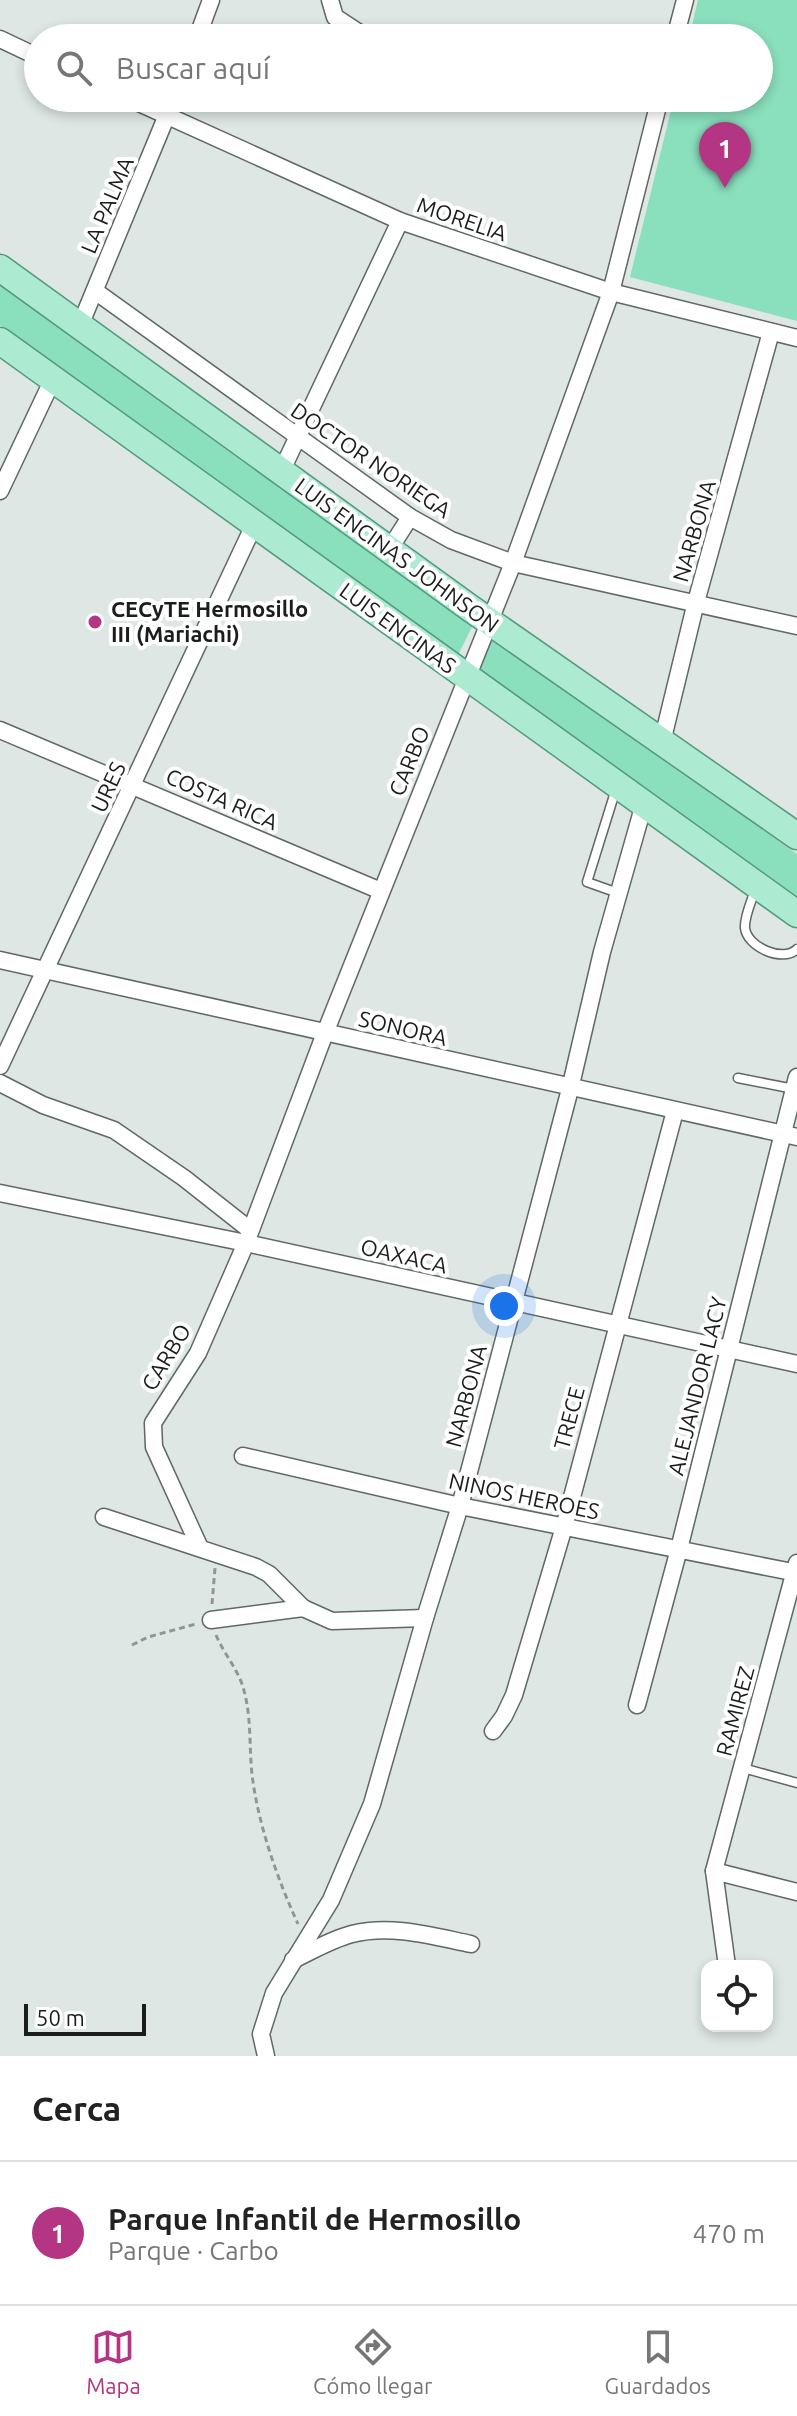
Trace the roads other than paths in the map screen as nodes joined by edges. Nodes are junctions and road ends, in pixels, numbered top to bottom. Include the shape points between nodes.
1 (330, 0) edge
2 (685, 0) edge
3 (205, 3) edge
4 (200, 24) edge
5 (346, 24) edge
6 (679, 24) edge
7 (0, 39) edge
8 (24, 50) edge
9 (159, 112) edge
10 (169, 112) edge
11 (656, 112) edge
12 (168, 116) junction
13 (400, 221) junction
14 (0, 268) edge
15 (95, 291) junction
16 (611, 292) junction
17 (79, 328) junction
18 (771, 332) junction
19 (797, 338) edge
20 (0, 341) edge
21 (53, 379) junction
22 (297, 437) junction
23 (281, 472) junction
24 (0, 491) edge
25 (410, 517) junction
26 (254, 525) junction
27 (389, 550) junction
28 (513, 563) junction
29 (696, 602) junction
30 (489, 622) junction
31 (797, 626) edge
32 (466, 677) junction
33 (0, 730) edge
34 (662, 742) junction
35 (133, 785) junction
36 (617, 785) junction
37 (644, 804) junction
38 (797, 836) edge
39 (757, 885) junction
40 (381, 891) junction
41 (618, 893) junction
42 (797, 914) edge
43 (797, 949) edge
44 (0, 960) edge
45 (46, 970) junction
46 (325, 1033) junction
47 (0, 1066) edge
48 (738, 1078) dead end
49 (0, 1083) edge
50 (796, 1083) edge
51 (570, 1089) junction
52 (675, 1111) junction
53 (790, 1136) edge
54 (0, 1193) edge
55 (248, 1236) junction
56 (513, 1303) junction
57 (616, 1325) junction
58 (728, 1349) junction
59 (797, 1364) edge
60 (243, 1456) dead end
61 (460, 1506) junction
62 (104, 1517) dead end
63 (564, 1527) junction
64 (679, 1549) junction
65 (208, 1550) junction
66 (796, 1569) edge
67 (303, 1608) junction
68 (425, 1618) junction
69 (211, 1620) road end
70 (637, 1705) dead end
71 (493, 1731) dead end
72 (743, 1768) junction
73 (797, 1783) edge
74 (714, 1871) junction
75 (797, 1892) edge
76 (471, 1944) dead end
77 (293, 1960) junction
78 (726, 1960) edge
79 (266, 2056) edge

1 - 5 street via 335,17
2 - 6 street
3 - 4 street
7 - 8 street
9 - 12 street, MORELIA
10 - 12 street, LA PALMA
11 - 16 street, CARBO
12 - 13 street, MORELIA
12 - 15 street, LA PALMA
13 - 16 street, MORELIA
13 - 22 street
14 - 17 main road, LUIS ENCINAS JOHNSON
15 - 17 street, LA PALMA
15 - 22 street, DOCTOR NORIEGA
16 - 18 street, MORELIA
16 - 28 street, CARBO
17 - 23 main road, LUIS ENCINAS JOHNSON
18 - 19 street, MORELIA
18 - 29 street, NARBONA
20 - 21 main road, LUIS ENCINAS
21 - 24 street
21 - 26 main road, LUIS ENCINAS
22 - 23 street
22 - 25 street, DOCTOR NORIEGA
23 - 27 main road, LUIS ENCINAS JOHNSON
25 - 27 street
25 - 28 street, DOCTOR NORIEGA via 451,540
26 - 32 main road, LUIS ENCINAS
26 - 35 street, URES
27 - 30 main road, LUIS ENCINAS JOHNSON
28 - 29 street, DOCTOR NORIEGA
28 - 30 street, CARBO
29 - 31 street, DOCTOR NORIEGA
29 - 34 street, NARBONA
30 - 32 street, CARBO
30 - 34 main road, LUIS ENCINAS JOHNSON
32 - 36 main road, LUIS ENCINAS
32 - 40 street, CARBO
33 - 35 street, COSTA RICA
34 - 38 main road, LUIS ENCINAS JOHNSON
35 - 40 street, COSTA RICA
35 - 45 street, URES
36 - 37 main road, LUIS ENCINAS
36 - 41 lane via 587,882
37 - 39 main road, LUIS ENCINAS
37 - 41 street, NARBONA
39 - 42 main road, LUIS ENCINAS
39 - 43 lane via 745,928 751,941 778,956
40 - 46 street, CARBO
41 - 51 street, NARBONA
44 - 45 street, SONORA
45 - 46 street, SONORA
45 - 47 street, URES
46 - 51 street, SONORA
46 - 55 street, CARBO
48 - 50 lane
49 - 55 street via 114,1130 184,1178
50 - 53 street, ALEJANDOR LACY
51 - 52 street, SONORA
51 - 56 street, NARBONA
52 - 53 street, SONORA
52 - 57 street, TRECE
53 - 58 street, ALEJANDOR LACY
54 - 55 street, OAXACA
55 - 56 street, OAXACA
55 - 65 street, CARBO via 198,1353 153,1423 154,1447
56 - 57 street, OAXACA
56 - 61 street, NARBONA
57 - 58 street, OAXACA
57 - 63 street, TRECE
58 - 59 street, OAXACA
58 - 64 street, ALEJANDOR LACY
60 - 61 street, NINOS HEROES
61 - 63 street, NINOS HEROES
61 - 68 street, NARBONA
62 - 65 street
63 - 64 street, NINOS HEROES
63 - 71 street, TRECE via 514,1695
64 - 66 street, NINOS HEROES
64 - 70 street, ALEJANDOR LACY
65 - 67 street via 269,1574
66 - 72 street, RAMIREZ
67 - 68 street via 332,1621
67 - 69 street
68 - 77 street, NARBONA via 372,1804 331,1900
72 - 73 lane
72 - 74 street, RAMIREZ
74 - 75 street
74 - 78 street
76 - 77 street via 378,1930 350,1935
77 - 79 street, NARBONA via 266,2016 261,2034

